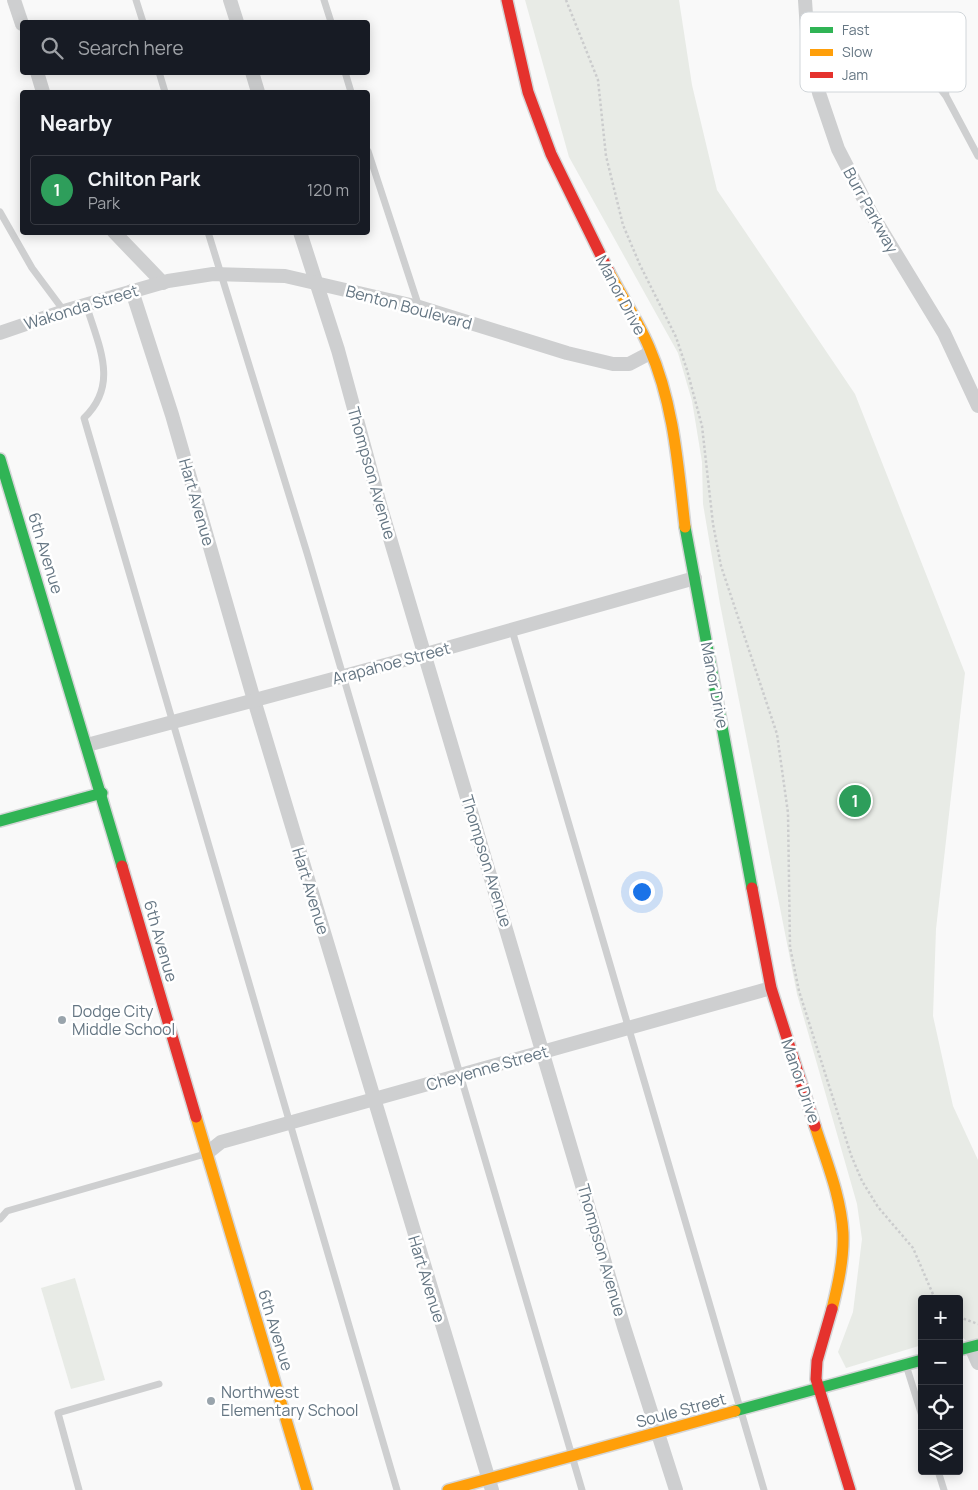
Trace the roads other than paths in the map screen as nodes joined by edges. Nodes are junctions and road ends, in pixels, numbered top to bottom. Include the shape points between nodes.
1 (14, 0) edge
2 (136, 0) edge
3 (230, 0) edge
4 (324, 0) edge
5 (507, 0) edge
6 (21, 20) edge
7 (142, 20) edge
8 (236, 20) edge
9 (330, 20) edge
10 (38, 75) edge
11 (160, 75) edge
12 (253, 75) edge
13 (346, 75) edge
14 (43, 90) edge
15 (164, 90) edge
16 (257, 90) edge
17 (350, 90) edge
18 (819, 92) edge
19 (946, 96) dead end
20 (978, 156) edge
21 (370, 157) edge
22 (0, 212) edge
23 (117, 235) edge
24 (209, 235) edge
25 (301, 235) edge
26 (221, 274) junction
27 (162, 282) junction
28 (315, 282) junction
29 (132, 291) junction
30 (86, 304) junction
31 (419, 307) junction
32 (64, 310) junction
33 (0, 333) edge
34 (650, 353) junction
35 (978, 406) edge
36 (0, 460) edge
37 (694, 578) junction
38 (512, 630) junction
39 (426, 654) junction
40 (342, 677) junction
41 (254, 700) junction
42 (173, 721) junction
43 (87, 745) junction
44 (102, 793) junction
45 (0, 821) edge
46 (770, 988) junction
47 (630, 1028) junction
48 (544, 1052) junction
49 (460, 1076) junction
50 (374, 1100) junction
51 (291, 1122) junction
52 (206, 1154) junction
53 (0, 1218) edge
54 (969, 1347) edge
55 (918, 1361) edge
56 (978, 1363) edge
57 (906, 1364) junction
58 (159, 1384) dead end
59 (819, 1388) junction
60 (918, 1403) edge
61 (740, 1410) junction
62 (658, 1433) junction
63 (572, 1456) junction
64 (939, 1475) edge
65 (490, 1485) edge
66 (79, 1490) edge
67 (307, 1490) edge
68 (397, 1490) edge
69 (448, 1490) edge
70 (582, 1490) edge
71 (676, 1490) edge
72 (764, 1490) edge
73 (850, 1490) edge
74 (944, 1490) edge

1 - 6 street
2 - 7 lane
3 - 8 street
4 - 9 lane
5 - 34 street, Manor Drive via 528,92 551,154
10 - 14 street
11 - 15 lane
12 - 16 street
13 - 17 lane
18 - 35 street, Burr Parkway via 838,149 871,213 944,333
19 - 20 lane
21 - 31 lane
22 - 32 lane via 32,268
23 - 27 street
24 - 26 lane
25 - 28 street, Thompson Avenue
26 - 27 street, Benton Boulevard
26 - 28 street, Benton Boulevard via 285,276
26 - 40 lane
27 - 29 street, Wakonda Street
28 - 31 street, Benton Boulevard
28 - 39 street, Thompson Avenue via 338,350 381,508
29 - 30 street, Wakonda Street
29 - 41 street, Hart Avenue via 172,415
30 - 32 street, Wakonda Street
30 - 42 lane via 104,366 102,395 84,418
31 - 34 street, Benton Boulevard via 612,364 629,364
32 - 33 street, Wakonda Street
34 - 37 street, Manor Drive via 667,400 676,442 686,537
36 - 43 street, 6th Avenue
37 - 38 street, Arapahoe Street
37 - 46 street, Manor Drive
38 - 39 street, Arapahoe Street
38 - 47 lane
39 - 40 street, Arapahoe Street
39 - 48 street, Thompson Avenue
40 - 41 street, Arapahoe Street
40 - 49 lane
41 - 42 street, Arapahoe Street
41 - 50 street, Hart Avenue
42 - 43 street, Arapahoe Street
42 - 51 lane
43 - 44 street, 6th Avenue
44 - 45 street
44 - 52 street, 6th Avenue
46 - 47 street, Cheyenne Street
46 - 59 street, Manor Drive via 838,1194 843,1234 838,1279 817,1361
47 - 48 street, Cheyenne Street
47 - 61 lane
48 - 49 street, Cheyenne Street
48 - 62 street, Thompson Avenue
49 - 50 street, Cheyenne Street
49 - 63 lane
50 - 51 street, Cheyenne Street
50 - 65 street, Hart Avenue
51 - 52 street, Cheyenne Street via 221,1142
51 - 68 lane
52 - 53 lane via 7,1211
52 - 67 street, 6th Avenue
54 - 56 street
55 - 57 street, Soule Street
57 - 59 street, Soule Street
57 - 60 lane
58 - 66 lane via 58,1413
59 - 61 street, Soule Street
59 - 73 street, Manor Drive
61 - 62 street, Soule Street
61 - 72 lane
62 - 63 street, Soule Street
62 - 71 street, Thompson Avenue
63 - 65 street, Soule Street
63 - 70 lane
64 - 74 lane
65 - 69 street, Soule Street

